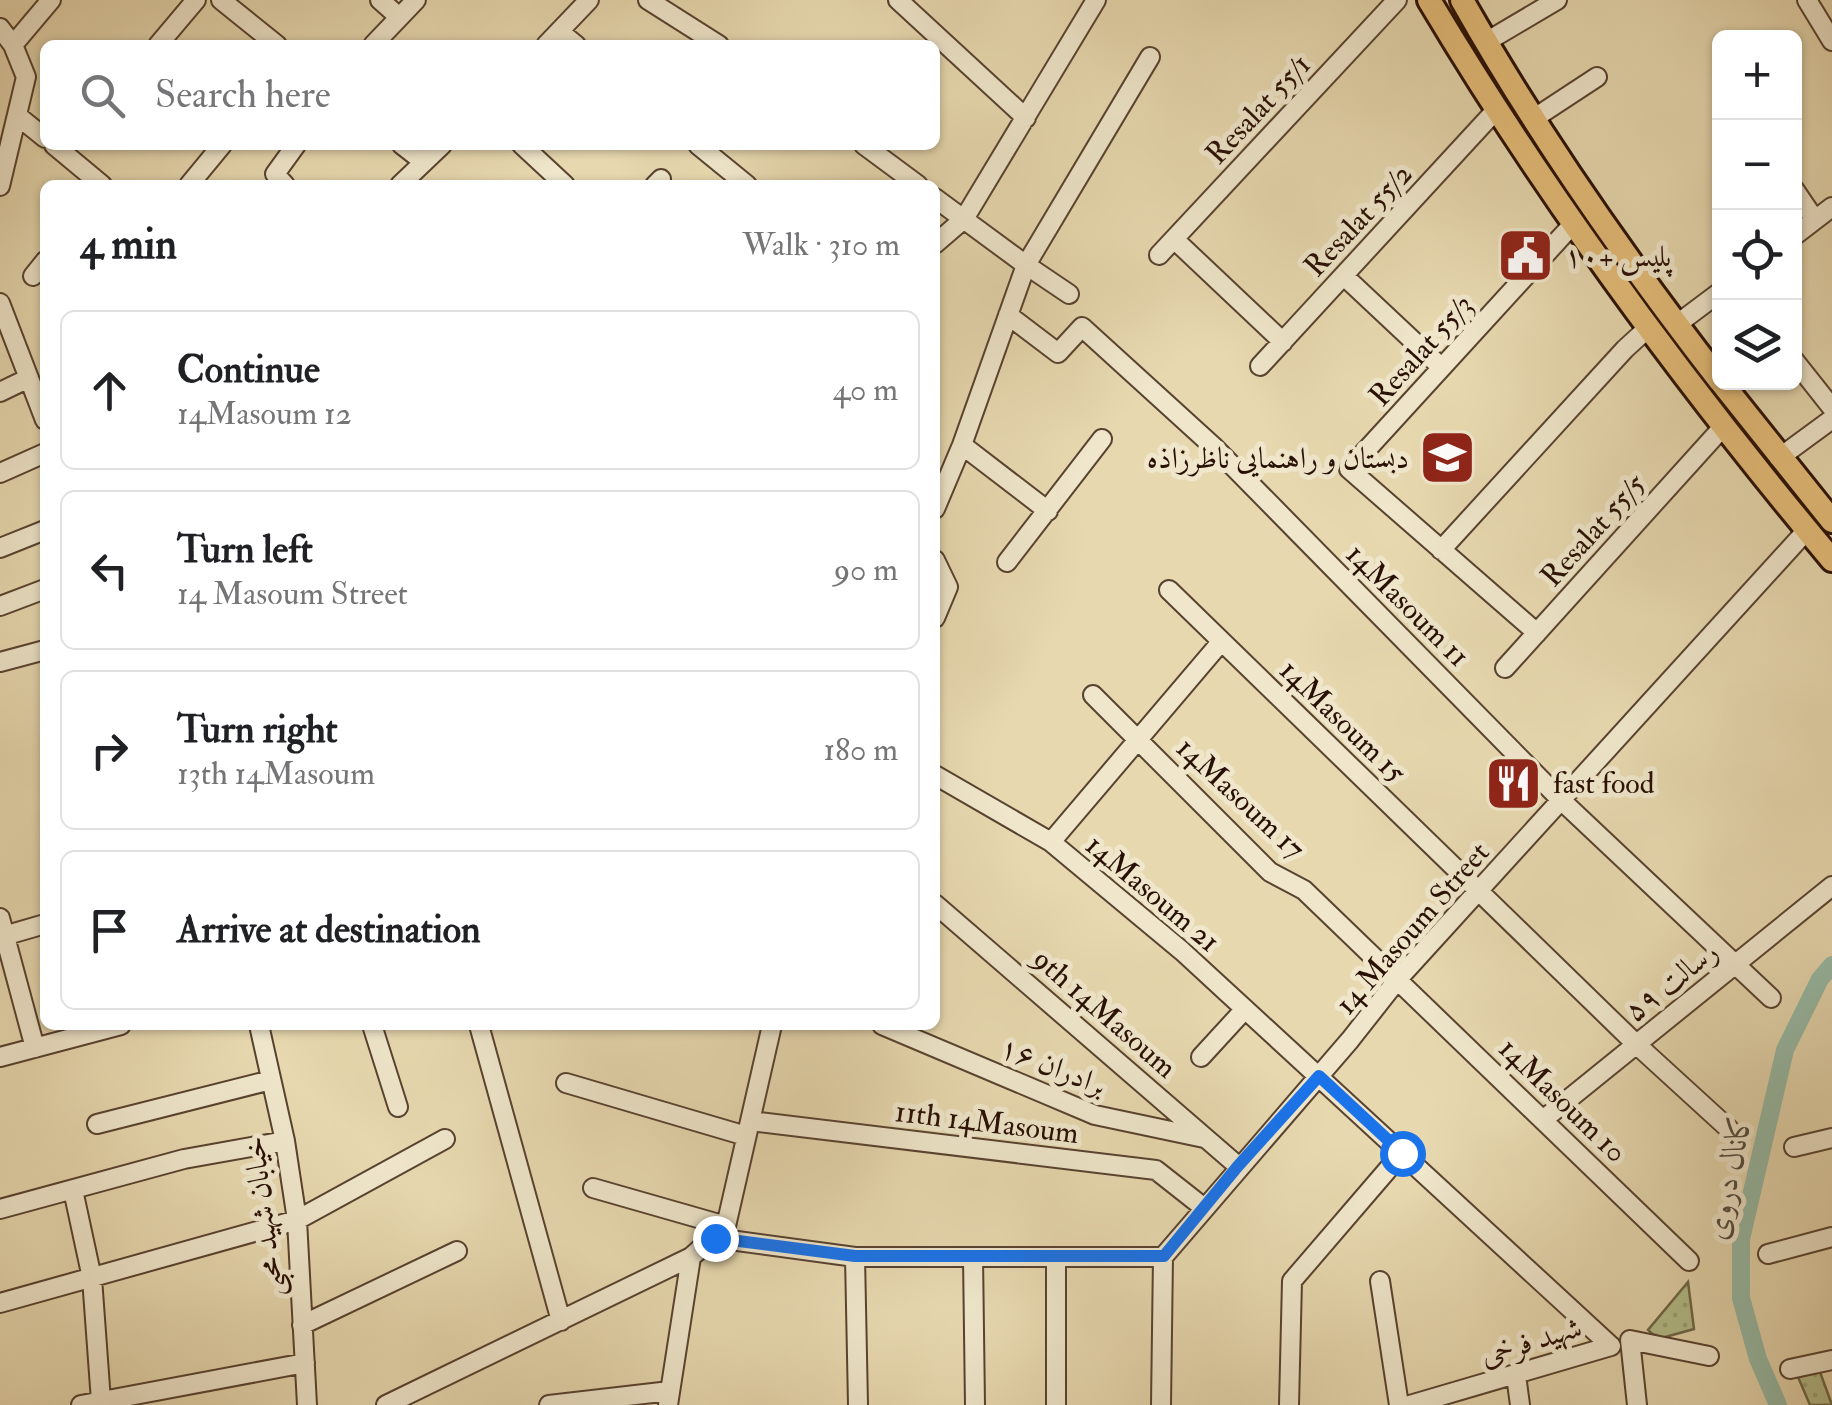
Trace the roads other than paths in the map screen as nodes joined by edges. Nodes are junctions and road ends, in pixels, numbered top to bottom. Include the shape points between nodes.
1 (51, 0) edge
2 (196, 0) edge
3 (221, 0) edge
4 (380, 0) edge
5 (416, 0) edge
6 (589, 0) edge
7 (648, 0) edge
8 (898, 0) edge
9 (1396, 0) edge
10 (1429, 0) edge
11 (1462, 0) edge
12 (1557, 0) edge
13 (1807, 0) edge
14 (1094, 1) edge
15 (678, 8) edge
16 (398, 16) junction
17 (0, 28) edge
18 (553, 38) edge
19 (162, 40) edge
20 (270, 40) edge
21 (378, 40) edge
22 (713, 40) edge
23 (1832, 41) edge
24 (1486, 42) junction
25 (14, 45) junction
26 (1150, 57) dead end
27 (1597, 78) dead end
28 (1496, 110) junction
29 (19, 117) junction
30 (1026, 118) junction
31 (1533, 119) junction
32 (40, 134) edge
33 (67, 150) edge
34 (218, 150) edge
35 (294, 150) edge
36 (408, 150) edge
37 (437, 150) edge
38 (528, 150) edge
39 (704, 150) edge
40 (871, 150) edge
41 (424, 162) junction
42 (280, 179) edge
43 (97, 180) edge
44 (193, 180) edge
45 (405, 180) edge
46 (560, 180) edge
47 (742, 180) edge
48 (911, 180) edge
49 (0, 186) edge
50 (1802, 201) edge
51 (940, 202) edge
52 (1832, 207) edge
53 (964, 220) junction
54 (1815, 220) junction
55 (1574, 223) junction
56 (1802, 230) edge
57 (940, 240) edge
58 (1175, 240) junction
59 (1159, 255) dead end
60 (1026, 265) junction
61 (1344, 276) junction
62 (1069, 294) dead end
63 (1712, 298) edge
64 (0, 304) edge
65 (1008, 315) junction
66 (1676, 325) junction
67 (1648, 328) junction
68 (1284, 342) junction
69 (1260, 366) dead end
70 (1442, 367) junction
71 (1802, 370) edge
72 (1712, 372) edge
73 (29, 378) junction
74 (1726, 390) edge
75 (0, 392) edge
76 (40, 396) edge
77 (1832, 408) edge
78 (1832, 419) edge
79 (1722, 428) junction
80 (1102, 439) dead end
81 (962, 445) junction
82 (40, 455) edge
83 (1779, 458) junction
84 (0, 473) edge
85 (940, 497) edge
86 (1048, 511) junction
87 (1832, 520) edge
88 (1807, 530) junction
89 (40, 532) edge
90 (0, 548) edge
91 (1441, 550) junction
92 (1832, 560) edge
93 (1007, 562) dead end
94 (940, 570) edge
95 (1169, 590) dead end
96 (40, 591) edge
97 (0, 606) edge
98 (940, 606) edge
99 (1536, 634) junction
100 (1221, 642) junction
101 (40, 651) edge
102 (0, 662) edge
103 (1505, 668) dead end
104 (1094, 695) dead end
105 (1137, 739) junction
106 (940, 778) edge
107 (1561, 800) junction
108 (1050, 842) junction
109 (1832, 886) edge
110 (1478, 892) junction
111 (940, 908) edge
112 (40, 925) edge
113 (2, 930) edge
114 (1736, 965) junction
115 (1398, 979) junction
116 (1771, 998) dead end
117 (1245, 1009) junction
118 (103, 1030) edge
119 (260, 1030) edge
120 (374, 1030) edge
121 (479, 1030) edge
122 (771, 1030) edge
123 (894, 1030) edge
124 (1636, 1044) junction
125 (35, 1048) junction
126 (1201, 1056) dead end
127 (0, 1057) edge
128 (1319, 1076) junction
129 (271, 1080) junction
130 (566, 1083) dead end
131 (398, 1107) dead end
132 (1544, 1119) junction
133 (97, 1124) dead end
134 (748, 1128) junction
135 (1728, 1129) dead end
136 (1832, 1138) edge
137 (445, 1139) dead end
138 (1209, 1139) junction
139 (285, 1141) junction
140 (1794, 1147) dead end
141 (1402, 1153) junction
142 (1238, 1166) junction
143 (593, 1188) dead end
144 (73, 1190) junction
145 (1203, 1207) junction
146 (0, 1209) edge
147 (297, 1220) junction
148 (720, 1232) junction
149 (1832, 1237) edge
150 (456, 1251) dead end
151 (1768, 1254) dead end
152 (691, 1256) junction
153 (855, 1256) junction
154 (1164, 1256) junction
155 (973, 1257) junction
156 (1056, 1257) junction
157 (1689, 1262) dead end
158 (92, 1278) junction
159 (1380, 1281) dead end
160 (0, 1304) edge
161 (561, 1321) junction
162 (302, 1325) junction
163 (1610, 1346) joint
164 (1709, 1356) dead end
165 (1832, 1360) edge
166 (305, 1363) junction
167 (1790, 1369) dead end
168 (1516, 1375) junction
169 (669, 1398) edge
170 (99, 1403) edge
171 (81, 1405) edge
172 (307, 1405) edge
173 (386, 1405) edge
174 (549, 1405) edge
175 (858, 1405) edge
176 (975, 1405) edge
177 (1056, 1405) edge
178 (1160, 1405) edge
179 (1289, 1405) edge
180 (1399, 1405) edge
181 (1410, 1405) edge
182 (1520, 1405) edge
183 (1638, 1405) edge

1 - 25 street
2 - 19 street
3 - 20 street
4 - 16 street
5 - 16 street
6 - 18 street
7 - 15 street
8 - 30 street
9 - 58 street, Resalat 55/1
10 - 28 main road
11 - 24 main road
12 - 24 street
13 - 23 street
14 - 30 street
15 - 22 street
16 - 21 street
17 - 25 street
24 - 31 main road
25 - 29 street via 26,77
26 - 60 street
27 - 31 street
28 - 55 main road
28 - 61 street, Resalat 55/2
29 - 32 street
29 - 49 street
30 - 53 street
31 - 66 main road
33 - 43 street
34 - 44 street
35 - 42 street
36 - 41 street
37 - 41 street
38 - 46 street
39 - 47 street
40 - 48 street
41 - 45 street
50 - 54 street
51 - 53 street
52 - 54 street
53 - 57 street
53 - 60 street
54 - 56 street
55 - 67 main road
55 - 70 street, Resalat 55/3
58 - 59 street, Resalat 55/1
58 - 68 street
60 - 62 street
60 - 65 street
61 - 68 street, Resalat 55/2
61 - 70 street
63 - 66 street
64 - 73 street
65 - 81 street
65 - 107 street, 14Masoum 11 via 1058,353 1082,327 1215,448
66 - 72 main road
67 - 79 main road
67 - 91 street
68 - 69 street, Resalat 55/2
70 - 91 street, Resalat 55/3 via 1348,469
71 - 77 street
73 - 75 street
73 - 76 street
74 - 83 main road
78 - 83 street
79 - 88 main road
79 - 99 street, Resalat 55/5
80 - 86 street
81 - 85 street
81 - 86 street
82 - 84 street
83 - 87 main road
86 - 93 street
88 - 92 main road
88 - 107 street, 14 Masoum Street
89 - 90 street
91 - 99 street
94 - 98 street via 948,587
95 - 100 street, 14Masoum 15
96 - 97 street
99 - 103 street, Resalat 55/5
100 - 105 street
100 - 110 street, 14Masoum 15
101 - 102 street
104 - 105 street, 14Masoum 17
105 - 108 street
105 - 115 street, 14Masoum 17 via 1270,872 1304,890
106 - 108 street, 14Masoum 21
107 - 110 street, 14 Masoum Street
107 - 114 street, 14Masoum 11
108 - 117 street, 14Masoum 21
109 - 114 street, رسالت ۵۹
110 - 115 street, 14 Masoum Street
110 - 124 street, 14Masoum 15
111 - 138 street, 9th 14Masoum
112 - 113 street
113 - 125 street
114 - 116 street, 14Masoum 11
114 - 124 street, رسالت ۵۹
115 - 128 street, 14 Masoum Street
115 - 132 street, 14Masoum 10
117 - 126 street
117 - 128 street, 14Masoum 21
118 - 125 street
119 - 129 street, خیابان شهید محبی
120 - 131 street
121 - 161 street
122 - 134 street
123 - 138 street, برادران ۱۶ via 1096,1115
124 - 132 street, رسالت ۵۹
124 - 135 street, 14Masoum 15
125 - 127 street
128 - 141 street, 14Masoum 21
128 - 142 street, 14 Masoum Street
129 - 133 street
129 - 139 street, خیابان شهید محبی
130 - 134 street, 11th 14Masoum
132 - 157 street, 14Masoum 10
134 - 145 street, 11th 14Masoum via 1156,1170
134 - 148 street
136 - 140 street
137 - 147 street
138 - 142 street, 9th 14Masoum
139 - 144 street via 184,1158
139 - 147 street, خیابان شهید محبی
141 - 163 street, 14Masoum 21
141 - 179 street via 1292,1281
142 - 145 street, 14 Masoum Street
143 - 148 street
144 - 146 street
144 - 158 street
145 - 154 street, 14 Masoum Street
147 - 158 street
147 - 162 street, خیابان شهید محبی
148 - 152 street
148 - 153 street
149 - 151 street
150 - 162 street
152 - 161 street
152 - 169 street
153 - 155 street
153 - 175 street
154 - 156 street
154 - 178 street
155 - 156 street
155 - 176 street
156 - 177 street
158 - 160 street
158 - 170 street
159 - 180 street
161 - 173 street
162 - 166 street, خیابان شهید محبی
163 - 168 street, شهید فرخی
164 - 183 street via 1630,1340
165 - 167 street
166 - 170 street
166 - 172 street, خیابان شهید محبی
168 - 181 street, شهید فرخی
168 - 182 street
169 - 174 street
170 - 171 street

